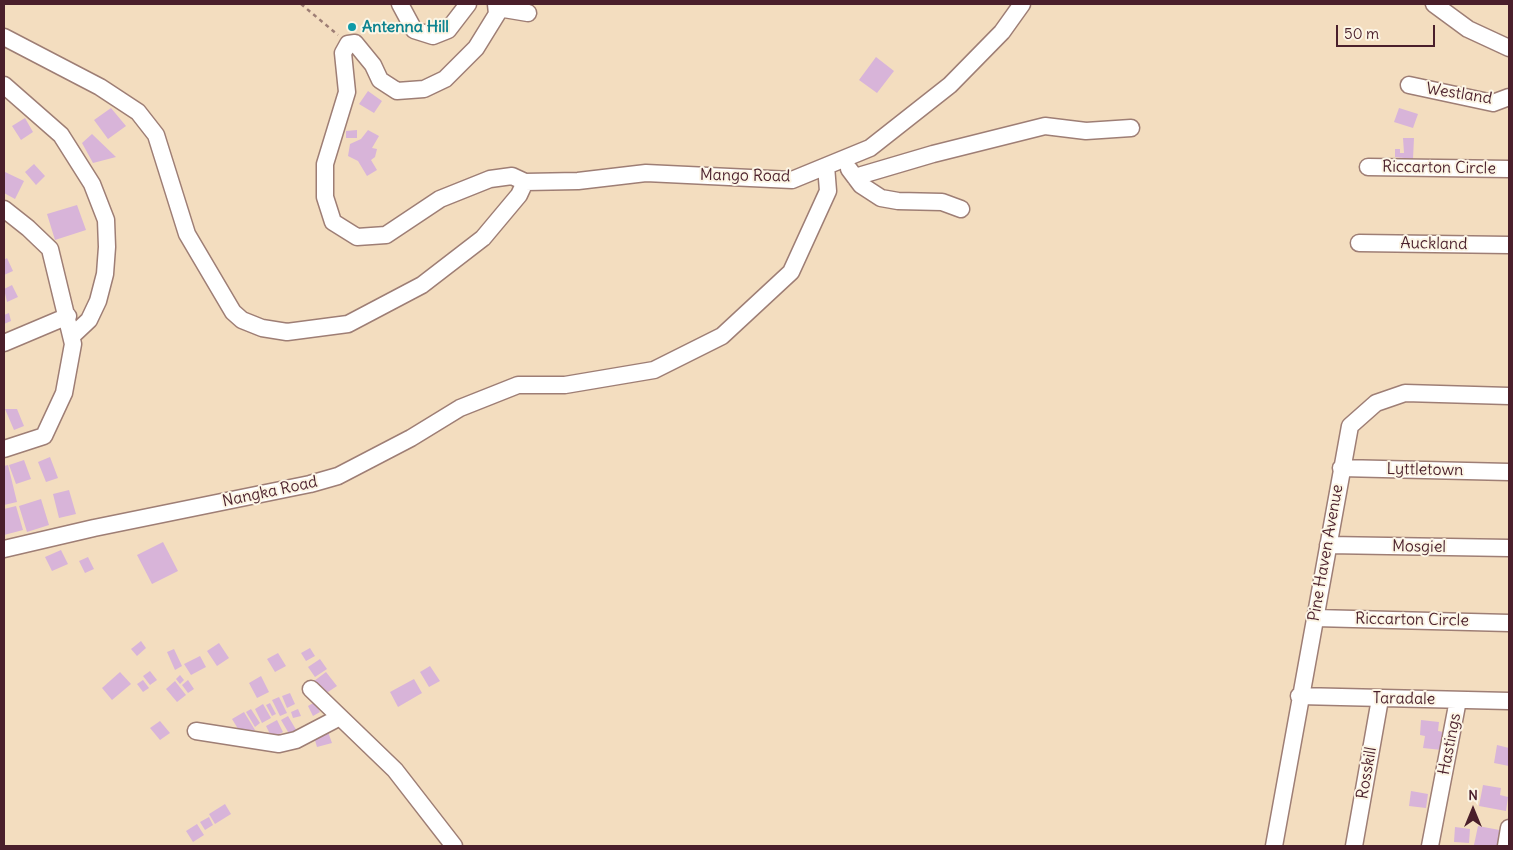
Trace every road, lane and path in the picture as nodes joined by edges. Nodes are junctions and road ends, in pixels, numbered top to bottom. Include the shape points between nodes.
1 (301, 4) edge
2 (400, 4) edge
3 (468, 4) edge
4 (496, 4) edge
5 (500, 4) edge
6 (1022, 4) edge
7 (1434, 4) edge
8 (528, 13) dead end
9 (4, 37) edge
10 (348, 44) junction
11 (1509, 48) edge
12 (4, 86) edge
13 (1409, 86) dead end
14 (1509, 96) edge
15 (1131, 128) dead end
16 (842, 160) junction
17 (826, 166) junction
18 (1368, 167) dead end
19 (1509, 169) edge
20 (855, 177) junction
21 (525, 182) junction
22 (4, 209) edge
23 (961, 209) dead end
24 (1359, 243) dead end
25 (1509, 245) edge
26 (68, 316) junction
27 (72, 336) junction
28 (4, 344) edge
29 (1509, 396) edge
30 (4, 449) edge
31 (1341, 468) junction
32 (1509, 472) edge
33 (1328, 546) junction
34 (1509, 548) edge
35 (4, 549) edge
36 (1315, 618) junction
37 (1509, 623) edge
38 (312, 689) dead end
39 (1300, 696) junction
40 (1380, 699) junction
41 (1458, 700) junction
42 (1509, 701) edge
43 (340, 717) junction
44 (196, 731) dead end
45 (1509, 828) edge
46 (454, 846) edge
47 (1274, 846) edge
48 (1354, 846) edge
49 (1430, 846) edge
50 (1506, 846) edge

1 - 10 path
2 - 3 street via 414,30 433,36 448,30
4 - 10 street via 496,14 476,48 445,79 424,88 397,90 380,80 373,65 355,43
5 - 8 street via 504,8
6 - 16 street, Mango Road via 1002,32 950,85 870,148
7 - 11 street via 1468,29
9 - 21 street via 100,87 138,112 156,135 187,234 234,312 242,320 262,328 287,332 348,324 383,307 422,285 483,238 519,195
10 - 21 street, Mango Road via 343,53 347,92 325,164 325,196 333,222 357,237 386,235 440,199 490,179 512,176
12 - 27 street via 61,135 92,184 106,220 106,265 98,301 89,320
13 - 14 street, Westland via 1493,102
15 - 20 street via 1086,131 1045,126
16 - 17 street, Mango Road
16 - 20 street
17 - 21 street, Mango Road via 792,180 646,173 578,182
17 - 35 street, Nangka Road via 828,191 791,272 722,336 654,370 564,385 518,384 460,408 338,476
18 - 19 street, Riccarton Circle
20 - 23 street via 860,185 881,198 942,202
22 - 26 street via 50,249
24 - 25 street, Auckland
26 - 27 street
26 - 28 street
27 - 30 street via 64,393 44,436
29 - 31 street, Pine Haven Avenue via 1405,393 1376,403 1350,426
31 - 32 street, Lyttletown
31 - 33 street, Pine Haven Avenue
33 - 34 street, Mosgiel
33 - 36 street, Pine Haven Avenue
36 - 37 street, Riccarton Circle
36 - 39 street, Pine Haven Avenue
38 - 43 street
39 - 40 street, Taradale
39 - 47 street, Pine Haven Avenue
40 - 41 street, Taradale
40 - 48 street, Rosskill
41 - 42 street, Taradale
41 - 49 street, Hastings
43 - 44 street via 296,740 279,744
43 - 46 street via 395,770
45 - 50 street

